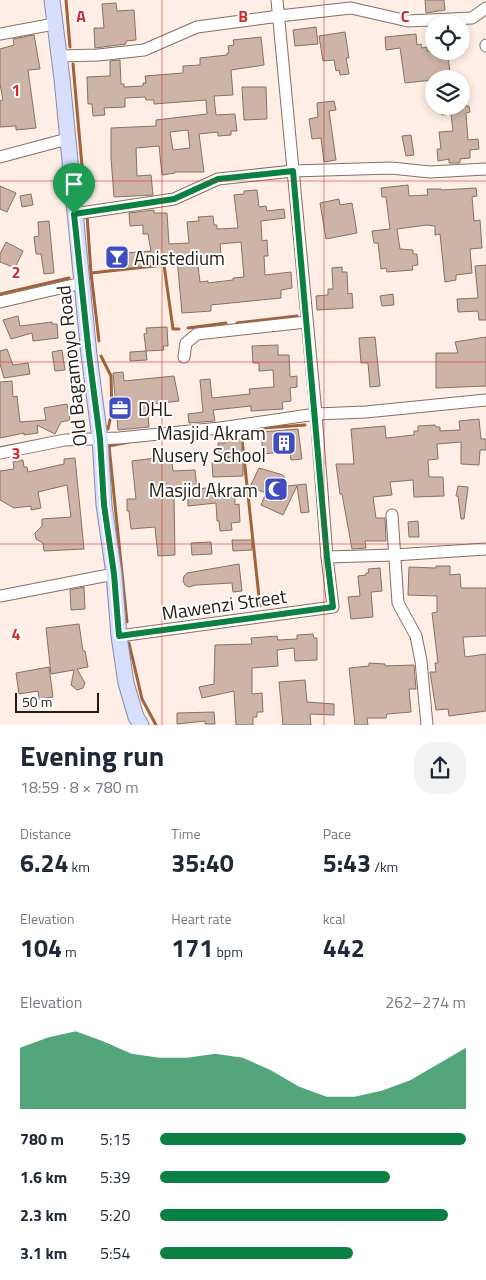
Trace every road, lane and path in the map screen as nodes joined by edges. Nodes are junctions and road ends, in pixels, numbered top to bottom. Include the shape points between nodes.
1 (52, 0) edge
2 (277, 0) edge
3 (486, 8) edge
4 (279, 16) junction
5 (54, 24) junction
6 (0, 34) edge
7 (58, 56) junction
8 (67, 139) junction
9 (0, 157) edge
10 (486, 168) edge
11 (293, 171) junction
12 (74, 214) junction
13 (82, 283) junction
14 (0, 302) edge
15 (306, 322) junction
16 (184, 357) dead end
17 (486, 400) edge
18 (316, 414) junction
19 (100, 439) junction
20 (0, 453) edge
21 (392, 515) dead end
22 (486, 549) edge
23 (394, 555) junction
24 (327, 557) junction
25 (114, 574) junction
26 (0, 596) edge
27 (119, 636) junction
28 (141, 725) edge
29 (427, 725) edge

1 - 5 main road, Old Bagamoyo Road
2 - 4 street
3 - 4 street via 472,18 408,21 351,8
4 - 7 street via 197,27 144,50
4 - 11 street
5 - 6 street
5 - 7 main road, Old Bagamoyo Road
7 - 8 main road, Old Bagamoyo Road
8 - 9 street
8 - 12 main road, Old Bagamoyo Road
10 - 11 street via 430,172 391,168
11 - 12 street via 218,179 174,199
11 - 15 street
12 - 13 main road, Old Bagamoyo Road
13 - 14 street
13 - 19 main road, Old Bagamoyo Road
15 - 16 street via 197,334 186,343
15 - 18 street
17 - 18 street
18 - 19 street via 220,428
18 - 24 street
19 - 20 street via 65,440
19 - 25 main road, Old Bagamoyo Road via 104,505
21 - 23 street
22 - 23 street
23 - 24 street
23 - 29 street via 398,603 416,636
24 - 27 street, Mawenzi Street via 333,607
25 - 26 street
25 - 27 main road, Old Bagamoyo Road
27 - 28 main road, Old Bagamoyo Road via 126,683

